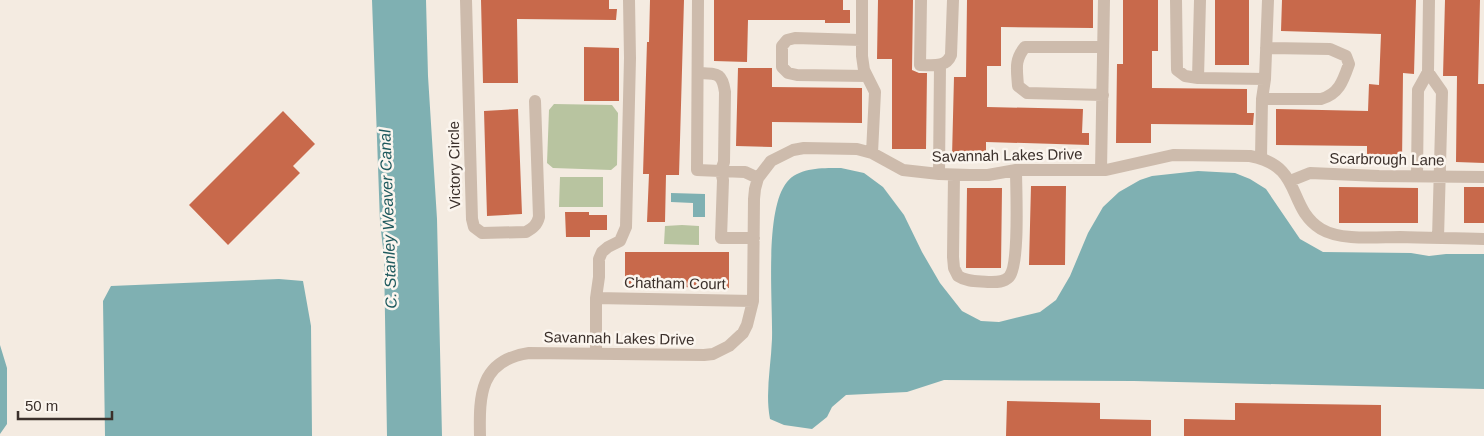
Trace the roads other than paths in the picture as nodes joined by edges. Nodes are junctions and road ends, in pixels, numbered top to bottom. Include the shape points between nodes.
1 (466, 0) edge
2 (629, 0) edge
3 (698, 0) edge
4 (862, 0) edge
5 (921, 0) edge
6 (953, 0) edge
7 (1104, 0) edge
8 (1176, 0) edge
9 (1200, 0) edge
10 (1268, 0) edge
11 (1430, 0) edge
12 (861, 40) junction
13 (1104, 47) junction
14 (1266, 48) junction
15 (940, 65) junction
16 (1428, 72) junction
17 (699, 73) junction
18 (868, 76) junction
19 (1198, 78) junction
20 (1265, 79) junction
21 (1103, 94) junction
22 (1262, 99) junction
23 (535, 100) dead end
24 (872, 153) junction
25 (1261, 158) junction
26 (1016, 170) junction
27 (1101, 170) junction
28 (721, 171) junction
29 (939, 174) junction
30 (954, 175) junction
31 (1417, 176) junction
32 (1441, 177) junction
33 (758, 178) junction
34 (1484, 178) edge
35 (1290, 181) junction
36 (754, 238) junction
37 (1438, 238) junction
38 (1484, 239) edge
39 (596, 298) junction
40 (753, 301) junction
41 (596, 354) junction
42 (480, 436) edge

1 - 23 street, Victory Circle via 472,220 474,228 482,232 526,232 537,223
2 - 39 street via 626,228 620,241 602,252 599,259
3 - 17 street
4 - 12 street
5 - 15 street via 920,65
6 - 15 street via 951,55
7 - 13 street
8 - 19 street via 1177,70 1184,76
9 - 19 street
10 - 14 street
11 - 16 street
12 - 18 street via 864,70
12 - 18 street via 787,40 782,46 782,67 797,75
13 - 21 street
13 - 21 street via 1025,47 1017,56 1018,86 1026,93
14 - 20 street
14 - 22 street via 1330,49 1346,56 1349,64 1336,92 1329,97
15 - 29 street
16 - 31 street via 1418,90
16 - 32 street via 1442,92
17 - 28 street via 714,74 723,81 724,152
17 - 28 street via 697,170
18 - 24 street via 875,92
19 - 20 street
20 - 22 street
21 - 27 street
22 - 25 street
24 - 29 street, Savannah Lakes Drive via 903,170
24 - 33 street, Savannah Lakes Drive via 844,148 804,148 781,154
25 - 27 street, Savannah Lakes Drive via 1173,155
25 - 35 street, Savannah Lakes Drive via 1276,166
26 - 27 street, Savannah Lakes Drive
26 - 30 street, Savannah Lakes Drive via 988,175
26 - 30 street via 1013,271 1004,281 995,282 967,281 958,276 954,268
28 - 33 street via 745,172
28 - 36 street via 721,238
29 - 30 street, Savannah Lakes Drive
31 - 32 street, Scarbrough Lane
31 - 35 street, Scarbrough Lane via 1310,173
32 - 34 street, Scarbrough Lane
32 - 37 street
33 - 36 street, Savannah Lakes Drive via 754,199
35 - 37 street, Savannah Lakes Drive via 1305,213 1326,231 1339,236
36 - 40 street, Savannah Lakes Drive
37 - 38 street, Savannah Lakes Drive
39 - 40 street, Chatham Court
39 - 41 street
40 - 41 street, Savannah Lakes Drive via 743,333 729,346 713,354
41 - 42 street, Savannah Lakes Drive via 529,353 503,361 489,373 482,389

